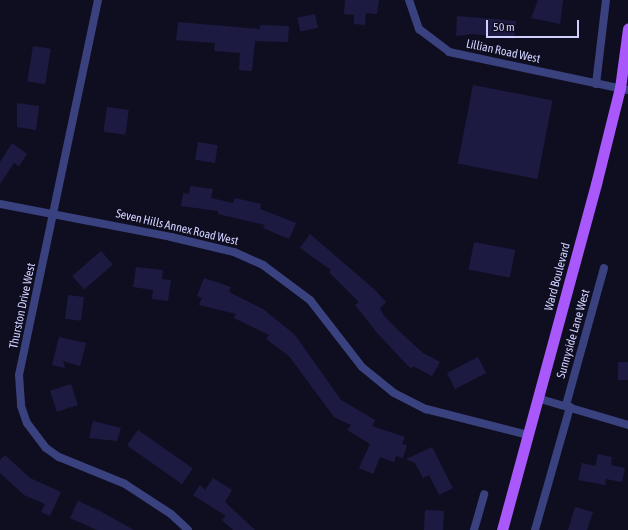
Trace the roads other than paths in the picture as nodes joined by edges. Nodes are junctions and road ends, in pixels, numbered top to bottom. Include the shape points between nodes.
1 (98, 0) edge
2 (409, 0) edge
3 (606, 0) edge
4 (628, 29) edge
5 (596, 84) junction
6 (624, 89) edge
7 (0, 204) edge
8 (55, 215) junction
9 (604, 268) dead end
10 (537, 398) junction
11 (568, 406) junction
12 (628, 425) edge
13 (528, 435) junction
14 (484, 494) dead end
15 (188, 530) edge
16 (474, 530) edge
17 (502, 530) edge
18 (536, 530) edge

1 - 8 street, Thurston Drive West
2 - 5 street, Lillian Road West via 419,30 449,52
3 - 5 street
4 - 6 main road, Ward Boulevard
5 - 6 street, Lillian Road West
6 - 10 main road, Ward Boulevard
7 - 8 street, Seven Hills Annex Road West
8 - 13 street, Seven Hills Annex Road West via 234,252 263,265 310,300 362,367 394,393 426,409
8 - 15 street, Thurston Drive West via 19,375 21,406 27,423 36,437 59,457 125,484 171,514
9 - 11 street, Sunnyside Lane West
10 - 11 street
10 - 13 main road, Ward Boulevard
11 - 12 street
11 - 18 street, Sunnyside Lane West
13 - 17 main road, Ward Boulevard
14 - 16 street

